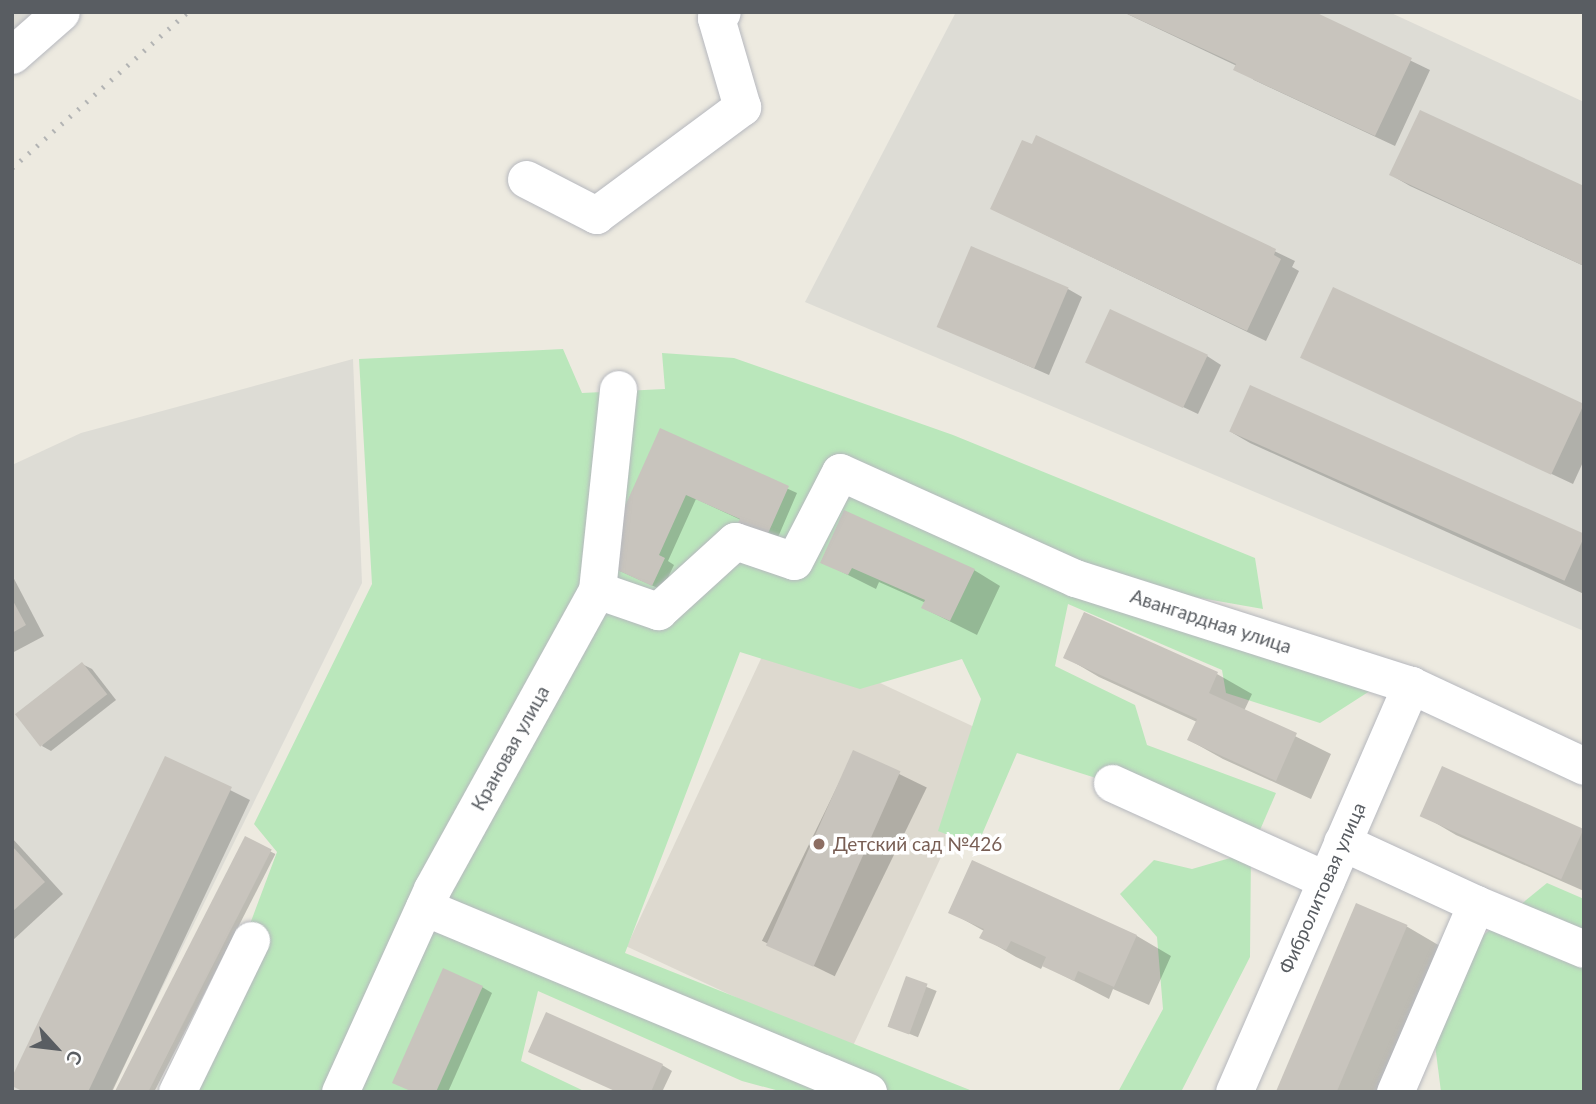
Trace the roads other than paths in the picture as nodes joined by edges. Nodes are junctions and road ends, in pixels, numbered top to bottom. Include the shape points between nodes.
1 (61, 12) edge
2 (722, 12) edge
3 (12, 55) edge
4 (526, 179) dead end
5 (618, 388) dead end
6 (597, 590) junction
7 (1411, 685) junction
8 (1584, 766) edge
9 (1111, 783) dead end
10 (1342, 842) junction
11 (1326, 880) junction
12 (1476, 904) junction
13 (424, 907) junction
14 (251, 940) dead end
15 (1584, 949) edge
16 (177, 1092) edge
17 (340, 1092) edge
18 (868, 1092) edge
19 (1234, 1092) edge
20 (1395, 1092) edge

1 - 3 street
2 - 4 street via 716,18 742,107 596,215
5 - 6 street, Крановая улица
6 - 7 street, Авангардная улица via 658,611 735,541 794,561 840,472 1075,578
6 - 13 street, Крановая улица
7 - 8 street, Авангардная улица
7 - 10 street, Фибролитовая улица
9 - 11 street
10 - 11 street, Фибролитовая улица
10 - 12 street
11 - 19 street, Фибролитовая улица
12 - 15 street
12 - 20 street
13 - 17 street, Крановая улица
13 - 18 street
14 - 16 street

